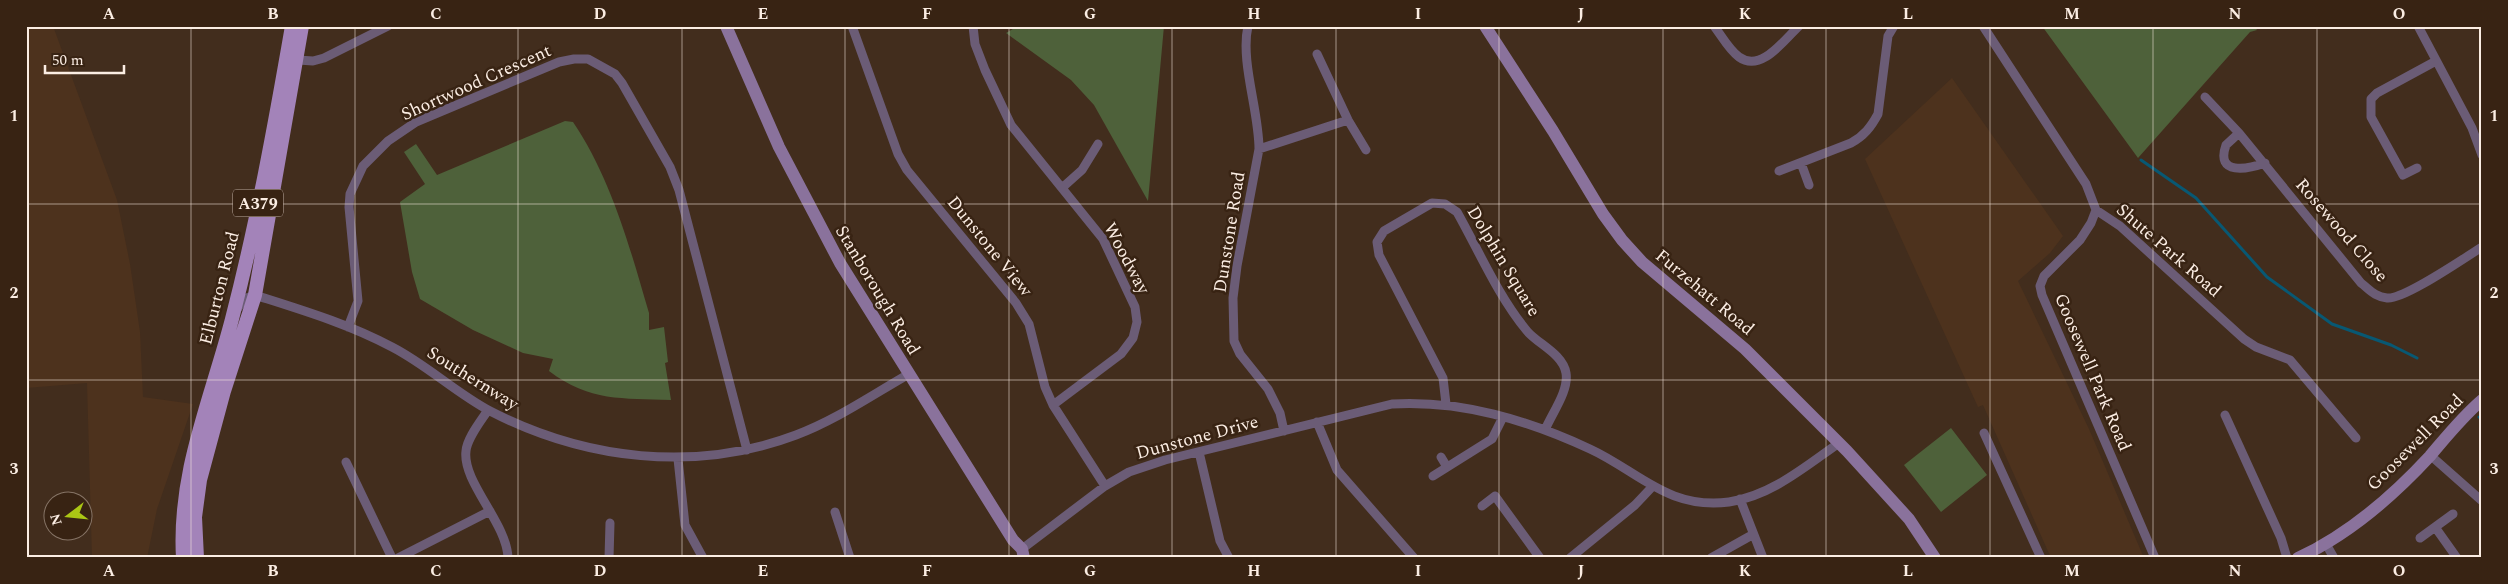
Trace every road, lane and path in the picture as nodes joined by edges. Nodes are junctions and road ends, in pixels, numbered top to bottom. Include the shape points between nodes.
1 (292, 26) edge
2 (302, 26) edge
3 (388, 26) edge
4 (726, 26) edge
5 (852, 26) edge
6 (973, 26) edge
7 (1248, 26) edge
8 (1485, 26) edge
9 (1714, 26) edge
10 (1799, 26) edge
11 (1894, 26) edge
12 (1983, 26) edge
13 (2418, 26) edge
14 (1317, 54) dead end
15 (298, 60) junction
16 (2436, 61) junction
17 (2205, 97) dead end
18 (1348, 120) junction
19 (2239, 133) junction
20 (1098, 144) dead end
21 (1259, 149) junction
22 (1366, 150) dead end
23 (2482, 155) edge
24 (1801, 163) junction
25 (2265, 163) junction
26 (2417, 168) dead end
27 (1779, 171) dead end
28 (1808, 185) dead end
29 (1063, 187) junction
30 (2096, 210) junction
31 (2482, 247) edge
32 (255, 295) junction
33 (232, 318) junction
34 (348, 327) junction
35 (909, 374) junction
36 (2482, 400) edge
37 (1446, 404) junction
38 (1053, 405) junction
39 (488, 410) junction
40 (2225, 415) dead end
41 (1503, 417) junction
42 (1317, 422) junction
43 (2344, 424) junction
44 (1284, 430) junction
45 (1545, 430) junction
46 (2336, 431) dead end
47 (1984, 434) dead end
48 (2356, 438) dead end
49 (1838, 443) junction
50 (747, 450) junction
51 (1199, 452) junction
52 (2430, 456) junction
53 (1441, 457) dead end
54 (678, 458) junction
55 (346, 462) dead end
56 (1448, 467) junction
57 (1433, 476) dead end
58 (1105, 486) junction
59 (1652, 487) junction
60 (1740, 500) junction
61 (2482, 501) edge
62 (1482, 506) dead end
63 (490, 511) junction
64 (835, 512) dead end
65 (2453, 514) dead end
66 (610, 523) dead end
67 (2435, 527) junction
68 (1752, 535) junction
69 (2420, 538) dead end
70 (2326, 544) junction
71 (1023, 553) edge
72 (183, 558) edge
73 (197, 558) edge
74 (392, 558) edge
75 (398, 558) edge
76 (508, 558) edge
77 (608, 558) edge
78 (703, 558) edge
79 (850, 558) edge
80 (1229, 558) edge
81 (1414, 558) edge
82 (1540, 558) edge
83 (1570, 558) edge
84 (1711, 558) edge
85 (1763, 558) edge
86 (1935, 558) edge
87 (2041, 558) edge
88 (2155, 558) edge
89 (2286, 558) edge
90 (2298, 558) edge
91 (2334, 558) edge
92 (2457, 558) edge

1 - 33 main road, Elburton Road / A379 via 249,248
2 - 15 main road, Elburton Road / A379
3 - 15 street via 324,58
4 - 35 street, Stanborough Road via 808,204
5 - 38 street, Dunstone View via 898,154 907,170 1029,324 1045,387
6 - 29 street, Woodway via 985,70 1011,125
7 - 21 street, Dunstone Road via 1245,54 1259,130
8 - 49 street, Furzehatt Road via 1622,240 1655,274 1745,349
9 - 10 street via 1738,57 1749,62 1767,56
11 - 24 street via 1888,36 1878,114 1872,125 1851,143
12 - 30 street, Shute Park Road via 2086,184
13 - 16 street
14 - 18 street
15 - 32 main road, Elburton Road / A379
16 - 23 street via 2472,128
16 - 26 street via 2371,99 2375,128 2403,175
17 - 19 street, Rosewood Close
18 - 21 street
18 - 22 street
19 - 25 street, Rosewood Close
19 - 25 street via 2226,145 2224,159 2227,165 2248,169
20 - 29 street via 1082,170
21 - 44 street, Dunstone Road via 1236,266 1234,341 1240,354 1268,389
24 - 27 street
24 - 28 street
25 - 31 street, Rosewood Close via 2361,283 2377,296 2390,298 2406,293
29 - 38 street, Woodway via 1103,239 1135,308 1137,322 1133,338 1121,354
30 - 43 street, Shute Park Road via 2120,226 2244,339 2290,360
30 - 88 street, Goosewell Park Road via 2080,240 2044,276 2040,286
32 - 33 street via 244,299
32 - 34 street, Southernway
32 - 73 main road, Elburton Road / A379 via 200,480 195,518
33 - 72 main road, Elburton Road / A379 via 189,468 182,504
34 - 39 street, Southernway via 392,347
34 - 50 street, Shortwood Crescent via 358,300 350,194 363,166 388,141 416,122 559,62 588,59 615,74 622,83 670,167 679,190
35 - 50 street, Southernway via 828,421
35 - 71 street, Stanborough Road
36 - 52 street, Goosewell Road via 2459,420
37 - 41 street, Dunstone Drive
37 - 42 street, Dunstone Drive via 1392,404
37 - 45 street, Dolphin Square via 1443,378 1379,255 1377,242 1384,230 1432,203 1445,204 1456,212 1514,314 1528,333 1559,360 1566,372 1565,387
38 - 58 street, Dunstone View
39 - 54 street, Southernway via 542,434 590,449 630,456
39 - 63 street via 466,450 467,467
40 - 89 street via 2281,538
41 - 45 street, Dunstone Drive
41 - 56 street via 1492,439
42 - 44 street, Dunstone Drive
42 - 81 street via 1337,470
43 - 46 street
43 - 48 street, Shute Park Road
44 - 51 street, Dunstone Drive
45 - 59 street, Dunstone Drive via 1592,450
47 - 87 street
49 - 60 street, Dunstone Drive via 1822,458 1758,494
49 - 86 street, Furzehatt Road via 1909,519
50 - 54 street, Southernway
51 - 58 street, Dunstone Drive via 1129,472
51 - 80 street via 1220,541
52 - 61 street
52 - 70 street, Goosewell Road via 2390,496
53 - 56 street
54 - 78 street via 685,525
55 - 74 street
56 - 57 street
58 - 71 street, Dunstone Drive
59 - 60 street, Dunstone Drive via 1692,500
59 - 83 street
60 - 68 street
62 - 82 street via 1492,492
63 - 75 street
63 - 76 street via 504,540
64 - 79 street
65 - 67 street
66 - 77 street
67 - 69 street
67 - 92 street
68 - 84 street
68 - 85 street
70 - 90 street, Goosewell Road
70 - 91 street

